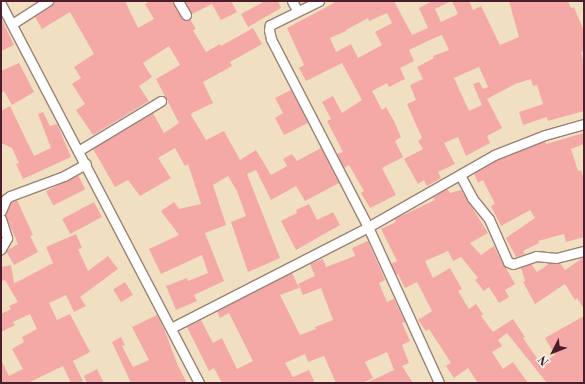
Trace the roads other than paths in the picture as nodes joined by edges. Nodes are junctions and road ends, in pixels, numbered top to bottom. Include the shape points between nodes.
1 (48, 1) edge
2 (178, 1) edge
3 (292, 1) edge
4 (319, 1) edge
5 (1, 4) edge
6 (297, 10) junction
7 (186, 15) dead end
8 (12, 24) junction
9 (161, 101) dead end
10 (584, 124) edge
11 (78, 151) junction
12 (86, 164) junction
13 (460, 175) junction
14 (1, 211) edge
15 (1, 219) edge
16 (368, 227) junction
17 (1, 249) edge
18 (584, 251) edge
19 (171, 328) junction
20 (199, 383) edge
21 (439, 383) edge

1 - 8 street
2 - 7 street
3 - 6 street
4 - 6 street
5 - 8 street
6 - 16 street via 270,25 271,39
8 - 11 street
9 - 11 street
10 - 13 street via 507,148
11 - 12 street
12 - 14 street via 64,176 10,196
12 - 19 street
13 - 16 street
13 - 18 street via 472,198 489,219 508,262 513,264 536,256 556,258
15 - 17 street via 7,238
16 - 19 street
16 - 21 street
19 - 20 street

